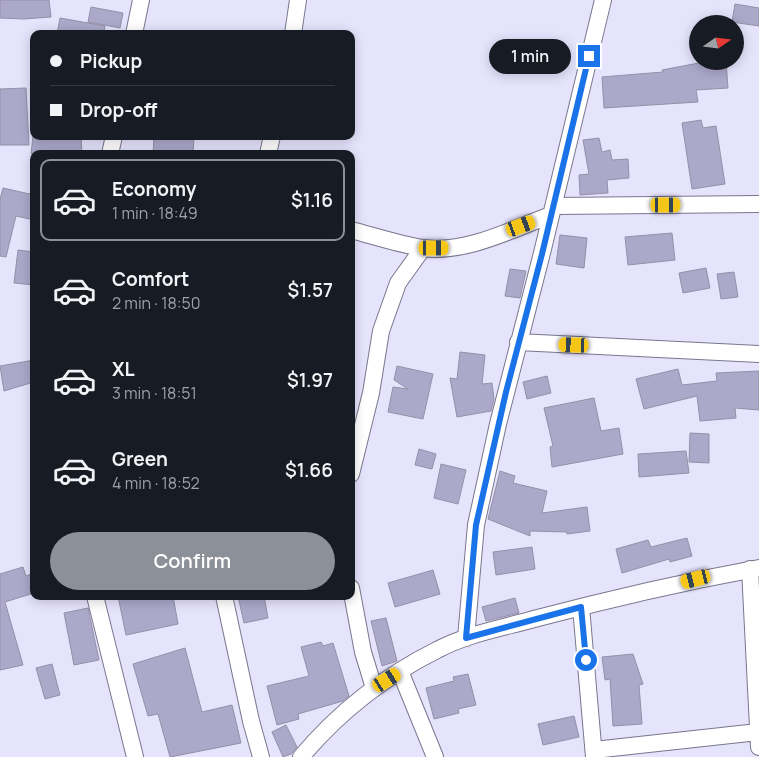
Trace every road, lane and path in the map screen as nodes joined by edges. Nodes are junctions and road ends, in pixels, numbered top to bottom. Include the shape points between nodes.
1 (141, 0) edge
2 (298, 0) edge
3 (602, 0) edge
4 (135, 30) edge
5 (294, 30) edge
6 (759, 204) edge
7 (553, 210) junction
8 (355, 231) edge
9 (423, 248) junction
10 (518, 342) junction
11 (759, 354) edge
12 (355, 458) edge
13 (754, 568) edge
14 (97, 600) edge
15 (225, 600) edge
16 (353, 600) edge
17 (581, 607) junction
18 (466, 638) junction
19 (400, 671) junction
20 (374, 688) junction
21 (758, 740) edge
22 (594, 753) edge
23 (135, 757) edge
24 (261, 757) edge
25 (301, 757) edge
26 (435, 757) edge

1 - 4 street
2 - 5 street
3 - 7 street
6 - 7 street
7 - 9 street via 475,242 445,248
7 - 10 street
8 - 9 street
9 - 12 street via 398,283 381,331 371,393
10 - 11 street
10 - 18 street via 476,525
13 - 17 street
13 - 21 street
14 - 23 street
15 - 24 street
16 - 20 street
17 - 18 street
17 - 22 street
18 - 19 street
19 - 20 street
19 - 26 street
20 - 25 street via 325,728
21 - 22 street

